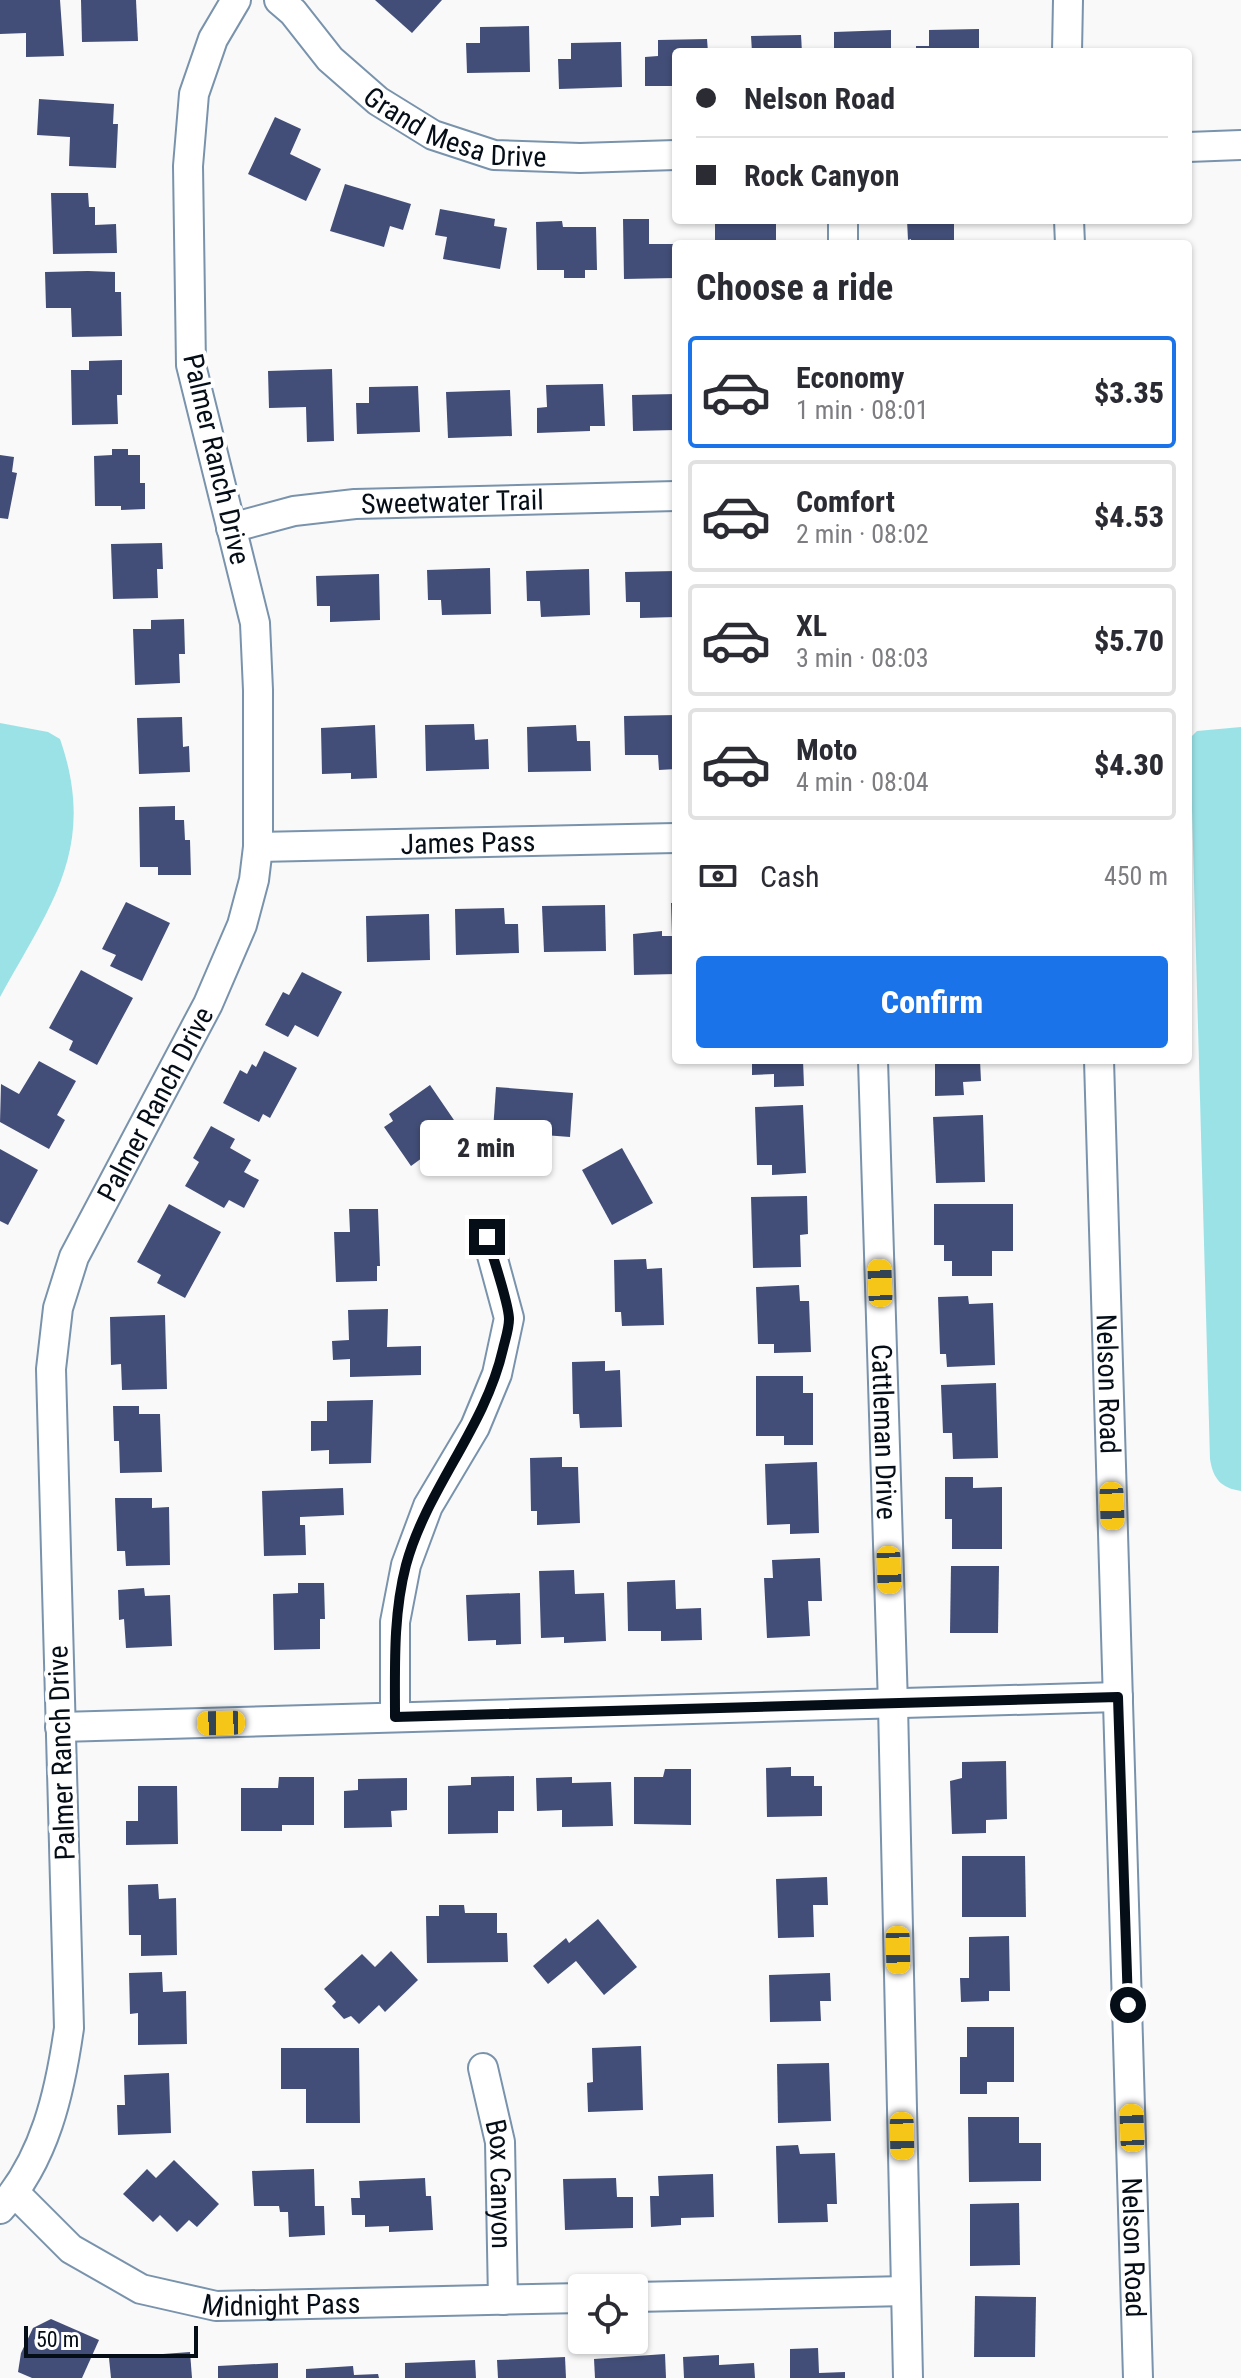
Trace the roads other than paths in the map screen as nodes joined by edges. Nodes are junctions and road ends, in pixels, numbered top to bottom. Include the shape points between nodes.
1 (236, 0) edge
2 (279, 0) edge
3 (1068, 0) edge
4 (1067, 48) edge
5 (1241, 145) edge
6 (1192, 147) edge
7 (672, 155) edge
8 (672, 496) edge
9 (231, 528) junction
10 (672, 838) edge
11 (258, 847) junction
12 (873, 1064) edge
13 (1099, 1064) edge
14 (487, 1237) dead end
15 (1118, 1697) junction
16 (893, 1705) junction
17 (395, 1717) junction
18 (60, 1727) junction
19 (483, 2068) dead end
20 (7, 2201) edge
21 (906, 2291) junction
22 (648, 2297) edge
23 (568, 2298) edge
24 (503, 2300) junction
25 (908, 2378) edge
26 (1138, 2378) edge

1 - 9 street, Palmer Ranch Drive via 213,39 194,94 188,166 191,365
2 - 7 street, Grand Mesa Drive via 330,59 378,101 433,135 494,155
3 - 4 street
5 - 6 street
8 - 9 street, Sweetwater Trail via 355,504 294,511
9 - 11 street, Palmer Ranch Drive via 255,623
10 - 11 street, James Pass
11 - 18 street, Palmer Ranch Drive via 242,925 208,1004 74,1257 58,1308 51,1369
12 - 16 street, Cattleman Drive
13 - 15 street, Nelson Road
14 - 17 street via 509,1318 497,1374 475,1427 428,1506 406,1565 395,1622
15 - 16 street
15 - 26 street, Nelson Road
16 - 17 street
16 - 21 street, Cattleman Drive
17 - 18 street
18 - 20 street, Palmer Ranch Drive via 69,2028 60,2089 40,2145
19 - 24 street, Box Canyon via 500,2142
20 - 24 street, Midnight Pass via 71,2249 141,2289 216,2306
21 - 22 street
21 - 25 street, Cattleman Drive
23 - 24 street, Midnight Pass

